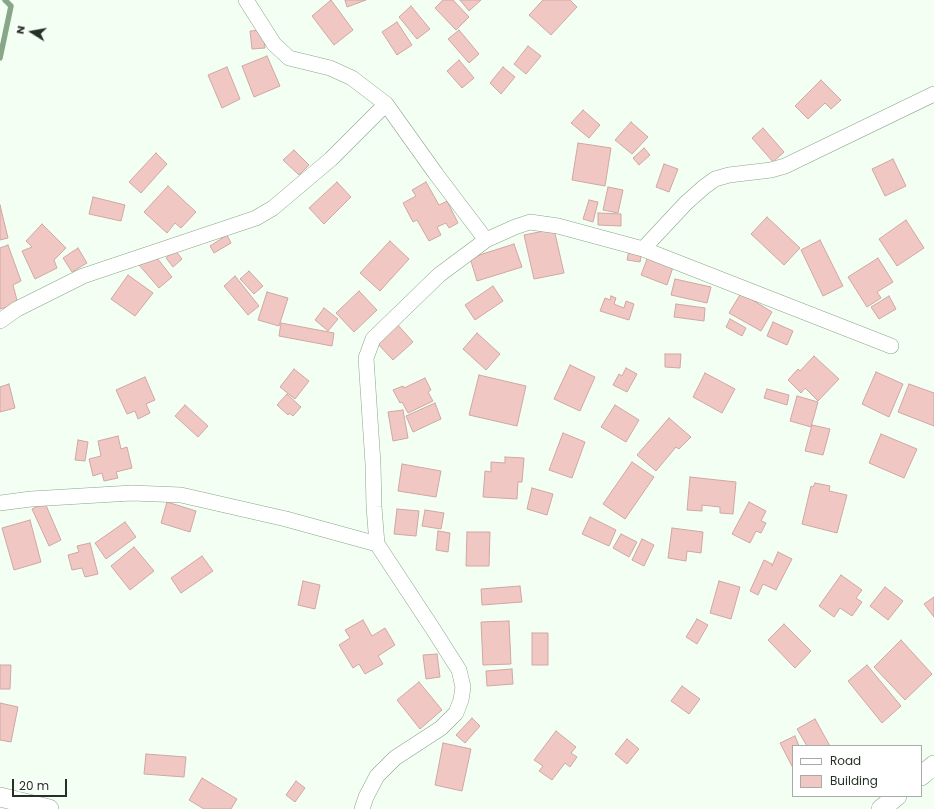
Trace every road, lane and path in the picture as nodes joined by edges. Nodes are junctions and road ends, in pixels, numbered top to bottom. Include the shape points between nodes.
1 (246, 0) edge
2 (934, 94) edge
3 (386, 104) junction
4 (486, 240) junction
5 (643, 249) junction
6 (0, 321) edge
7 (891, 346) dead end
8 (0, 503) edge
9 (377, 544) junction
10 (934, 765) edge
11 (922, 775) edge
12 (0, 797) edge
13 (896, 797) edge
14 (49, 809) edge
15 (362, 809) edge
16 (881, 809) edge

1 - 3 street via 274,44 289,58 330,68 352,78
2 - 5 street via 785,166 715,179 686,203
3 - 4 street
3 - 6 street via 331,159 273,208 256,218 83,276 17,309
4 - 5 street via 530,222 558,226
4 - 9 street via 439,275 373,339 366,358
5 - 7 street
8 - 9 street via 132,493 181,495 286,519
9 - 15 street via 459,670 463,688 456,713 441,728 396,758 377,776
10 - 11 street
12 - 14 street
13 - 16 street

